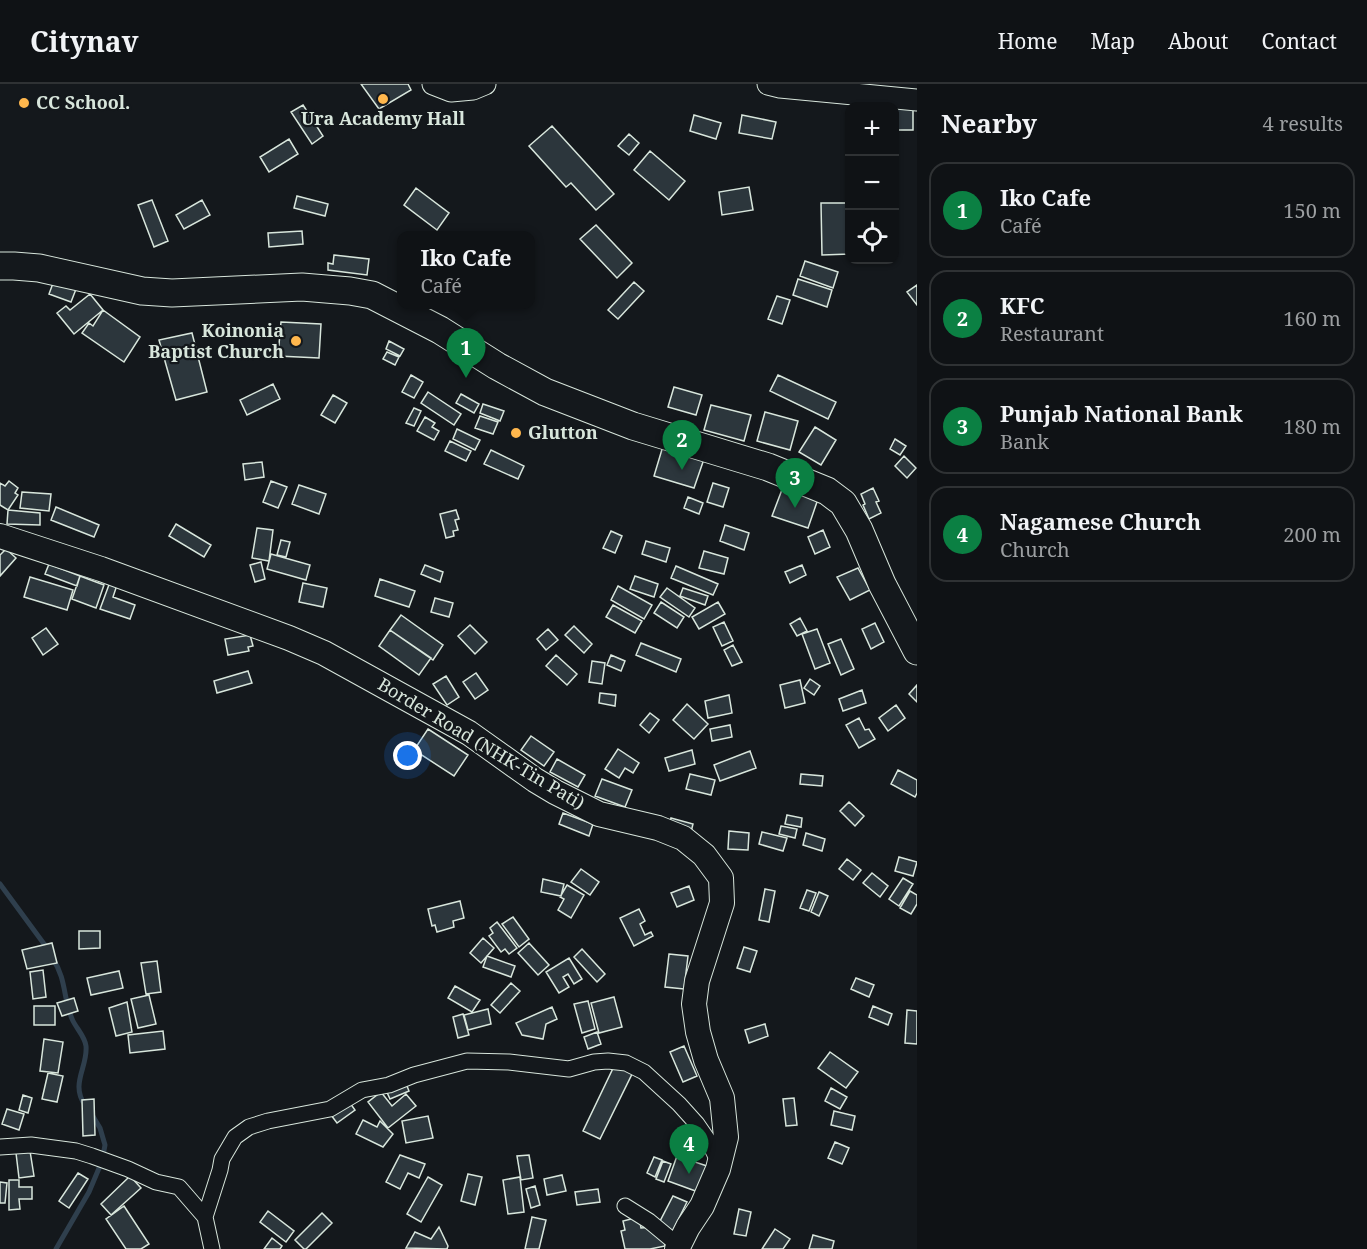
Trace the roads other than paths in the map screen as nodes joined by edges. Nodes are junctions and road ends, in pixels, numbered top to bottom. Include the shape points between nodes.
1 (433, 84) edge
2 (485, 84) edge
3 (768, 84) edge
4 (917, 100) edge
5 (0, 266) edge
6 (397, 308) edge
7 (399, 309) edge
8 (0, 536) edge
9 (917, 651) edge
10 (0, 1147) edge
11 (719, 1163) junction
12 (625, 1206) dead end
13 (205, 1217) junction
14 (678, 1247) edge
15 (212, 1249) edge

1 - 2 main road via 452,91
3 - 4 main road
5 - 6 highway via 39,268 142,291 302,287 350,291 372,295
7 - 9 highway via 545,392 633,426 768,467 827,491 843,503 859,530 882,585
8 - 11 main road, Border Road (NHK-Tin Pati) via 101,568 324,652 469,733 555,792 599,814 683,838 704,855 721,878 722,903 699,974 694,1004 706,1060 722,1098 726,1137
10 - 13 street via 31,1145 92,1156 156,1182 179,1187
11 - 13 street via 702,1132 679,1104 644,1072 626,1064 594,1062 569,1069 468,1060 362,1090 330,1108 249,1127 235,1137 222,1159
11 - 14 main road, Border Road (NHK-Tin Pati) via 702,1206
12 - 14 street
13 - 15 street

